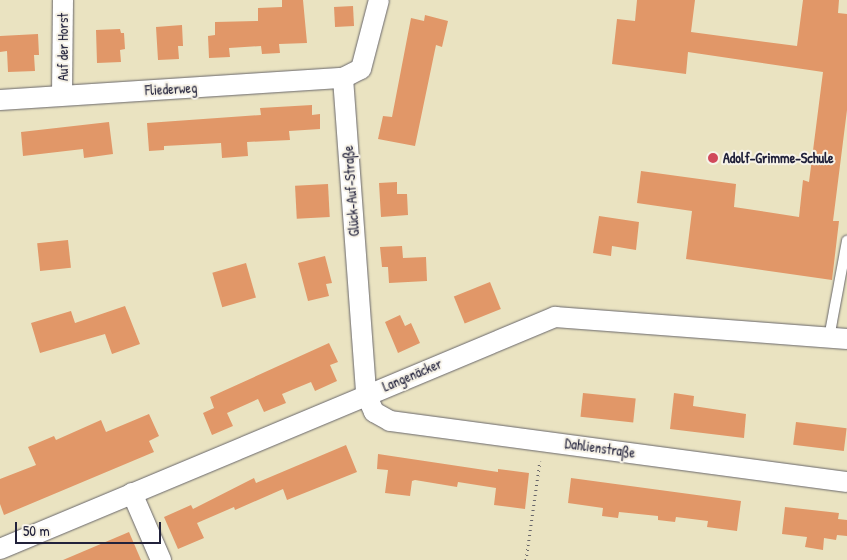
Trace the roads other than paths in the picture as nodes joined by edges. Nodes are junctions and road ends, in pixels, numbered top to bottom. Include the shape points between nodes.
1 (63, 0) edge
2 (379, 0) edge
3 (343, 78) junction
4 (62, 95) junction
5 (0, 100) edge
6 (847, 241) edge
7 (838, 338) edge
8 (366, 394) junction
9 (847, 482) edge
10 (132, 493) junction
11 (0, 549) edge
12 (161, 560) edge

1 - 4 street, Auf der Horst
2 - 3 street via 361,69
3 - 4 street, Fliederweg
3 - 8 street, Glück-Auf-Straße
4 - 5 street, Fliederweg
6 - 7 lane
7 - 8 street, Langenäcker via 555,316
8 - 9 street, Dahlienstraße via 374,412 390,421
8 - 10 street, Langenäcker
10 - 11 street, Langenäcker
10 - 12 street

